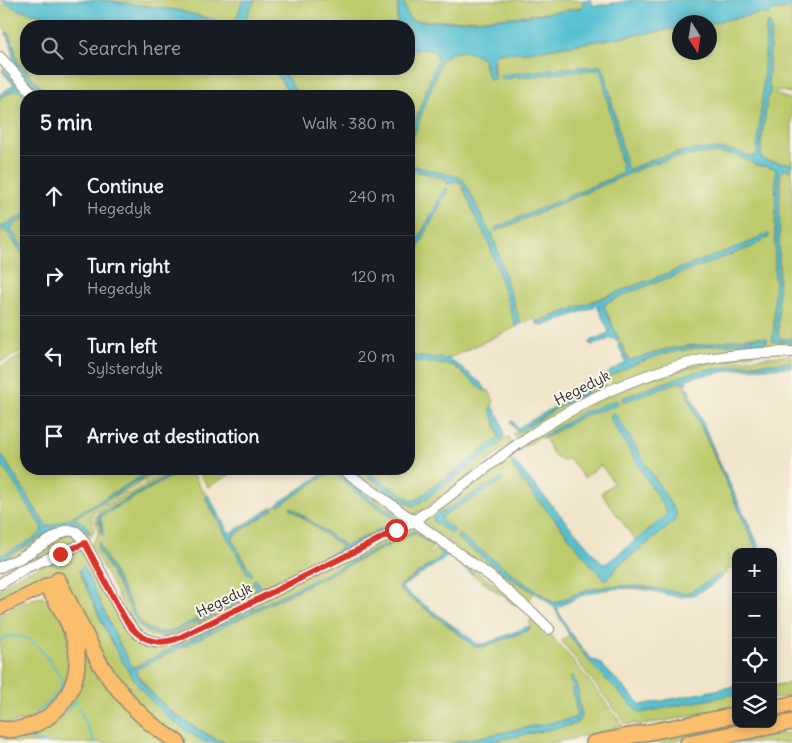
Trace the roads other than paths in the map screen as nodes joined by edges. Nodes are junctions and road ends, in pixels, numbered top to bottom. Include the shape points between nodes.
1 (0, 57) edge
2 (30, 90) edge
3 (792, 352) edge
4 (350, 475) edge
5 (414, 520) junction
6 (85, 543) junction
7 (0, 568) edge
8 (52, 583) junction
9 (0, 584) edge
10 (0, 608) edge
11 (549, 630) dead end
12 (792, 704) edge
13 (777, 707) edge
14 (732, 716) edge
15 (792, 722) edge
16 (0, 729) edge
17 (178, 743) edge
18 (594, 743) edge
19 (688, 743) edge

1 - 2 street
3 - 5 street, Hegedyk via 740,354 703,360 661,370 611,390 540,428
4 - 5 street
5 - 6 street, Hegedyk via 169,642 146,639 134,630
5 - 11 street via 490,576
6 - 7 street via 80,534 65,531
6 - 9 street via 26,568
8 - 10 main road
8 - 16 highway via 75,641 77,668 74,680 61,706 51,716 19,730
8 - 17 highway via 110,679 150,723
12 - 13 highway
14 - 18 highway
15 - 19 highway

